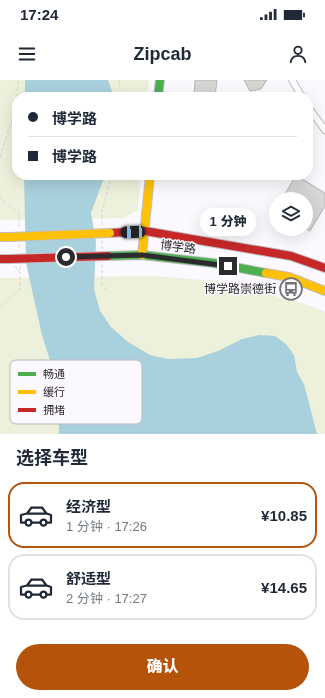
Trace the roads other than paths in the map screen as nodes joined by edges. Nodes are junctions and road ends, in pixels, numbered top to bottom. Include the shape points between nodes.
1 (160, 80) edge
2 (292, 80) edge
3 (159, 92) edge
4 (299, 92) edge
5 (313, 113) edge
6 (325, 130) edge
7 (150, 180) edge
8 (145, 231) junction
9 (0, 238) edge
10 (142, 255) junction
11 (0, 259) edge
12 (325, 268) edge
13 (325, 291) edge

1 - 3 main road
2 - 4 street
5 - 6 street
7 - 8 main road
8 - 9 main road, 博学路, bridge
8 - 10 main road
8 - 12 main road, 博学路 via 291,256
10 - 11 main road, 博学路, bridge
10 - 13 main road, 博学路 via 213,263 288,277

